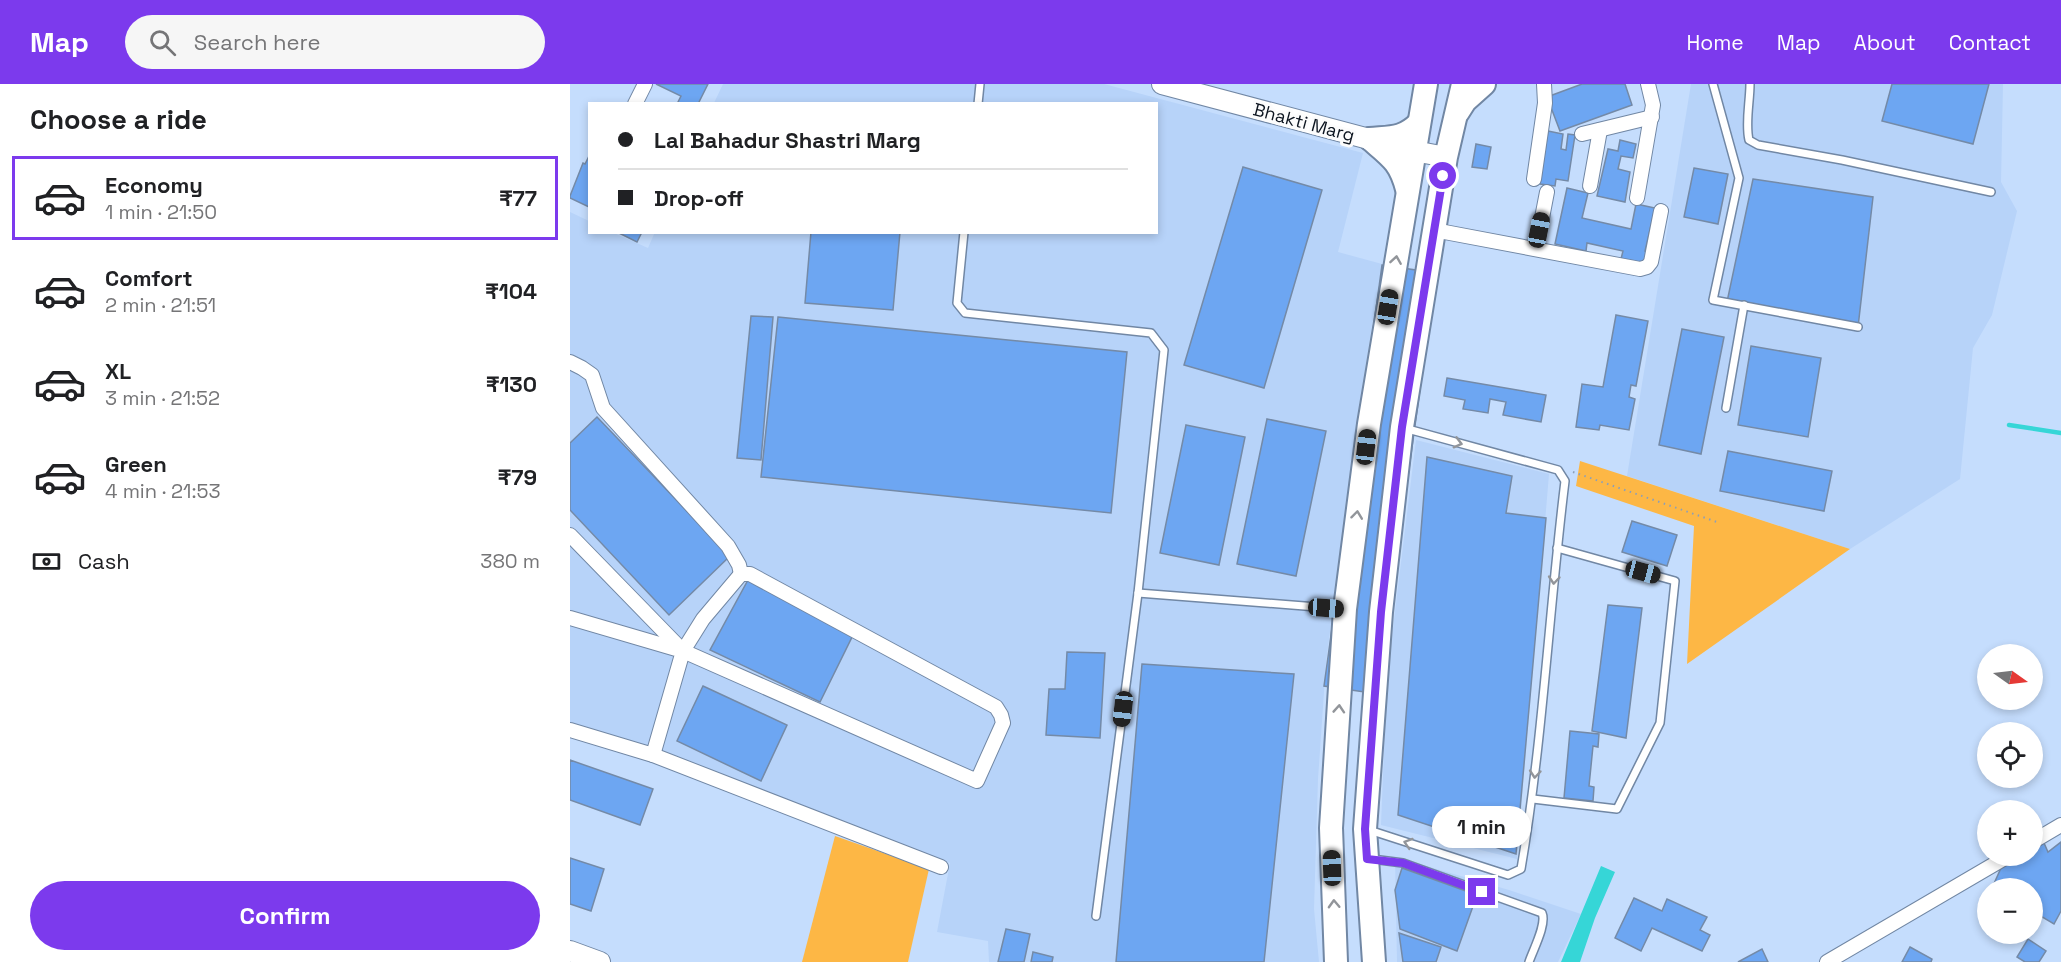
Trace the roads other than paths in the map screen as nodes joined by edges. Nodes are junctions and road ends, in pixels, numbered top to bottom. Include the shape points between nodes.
1 (645, 84) edge
2 (980, 84) edge
3 (1162, 84) edge
4 (1426, 84) edge
5 (1463, 84) edge
6 (1484, 84) edge
7 (1544, 84) edge
8 (1648, 84) edge
9 (1713, 84) edge
10 (1750, 84) edge
11 (636, 102) edge
12 (978, 102) edge
13 (1652, 117) junction
14 (1454, 119) junction
15 (1419, 123) junction
16 (1600, 130) junction
17 (1582, 134) dead end
18 (1370, 139) junction
19 (1414, 151) junction
20 (1446, 157) junction
21 (1534, 180) dead end
22 (1590, 186) dead end
23 (1407, 191) junction
24 (1547, 192) dead end
25 (1991, 192) dead end
26 (1637, 198) dead end
27 (1661, 211) dead end
28 (1434, 230) junction
29 (964, 234) edge
30 (1536, 249) junction
31 (1744, 306) junction
32 (1858, 327) dead end
33 (570, 362) edge
34 (1726, 408) dead end
35 (1402, 427) junction
36 (570, 535) edge
37 (1557, 548) junction
38 (741, 574) junction
39 (1138, 593) junction
40 (1345, 609) junction
41 (570, 618) edge
42 (683, 651) junction
43 (570, 730) edge
44 (653, 756) junction
45 (1533, 799) junction
46 (2060, 828) edge
47 (1365, 829) junction
48 (2043, 836) edge
49 (1367, 859) junction
50 (1991, 866) edge
51 (941, 867) dead end
52 (1096, 916) dead end
53 (570, 951) edge
54 (600, 962) edge
55 (1336, 962) edge
56 (1374, 962) edge
57 (1529, 962) edge
58 (1827, 962) edge

1 - 11 street
2 - 12 lane
3 - 18 main road, Bhakti Marg
4 - 15 main road
5 - 14 main road
6 - 14 main road via 1465,101
7 - 21 street
8 - 13 street
9 - 31 lane via 1739,178 1713,300
10 - 25 lane via 1747,131 1749,140 1758,145
13 - 16 street
13 - 26 street
14 - 20 main road
15 - 18 main road via 1402,136
15 - 19 main road
16 - 17 street
16 - 22 street
18 - 19 main road, Bhakti Marg
18 - 23 main road via 1397,162
19 - 20 main road, Bhakti Marg
19 - 23 main road
20 - 28 main road
40 -> 23 main road via 1369,424
24 - 30 street
27 - 30 street via 1647,267 1640,269
28 - 30 street
28 - 35 main road
29 - 39 lane via 957,303 965,313 1151,333 1164,350
31 - 32 lane
31 - 34 lane
33 - 38 street via 592,375 603,408 728,546
35 -> 37 lane via 1558,470 1565,481
35 - 47 main road via 1381,612
36 - 42 street
37 -> 45 lane
37 - 45 lane via 1675,581 1660,723 1617,809
38 - 42 street via 703,619
38 - 42 street via 750,573 764,580 996,707 1003,723 977,781
39 - 40 lane
39 - 52 lane
55 -> 40 main road via 1331,828
41 - 42 street
42 - 44 street
43 - 44 street
44 - 51 street
45 -> 47 lane via 1521,869 1508,875
46 - 48 street
47 - 49 main road
49 - 56 main road
49 - 57 lane via 1403,863 1542,913 1544,918
50 - 58 street
53 - 54 main road

